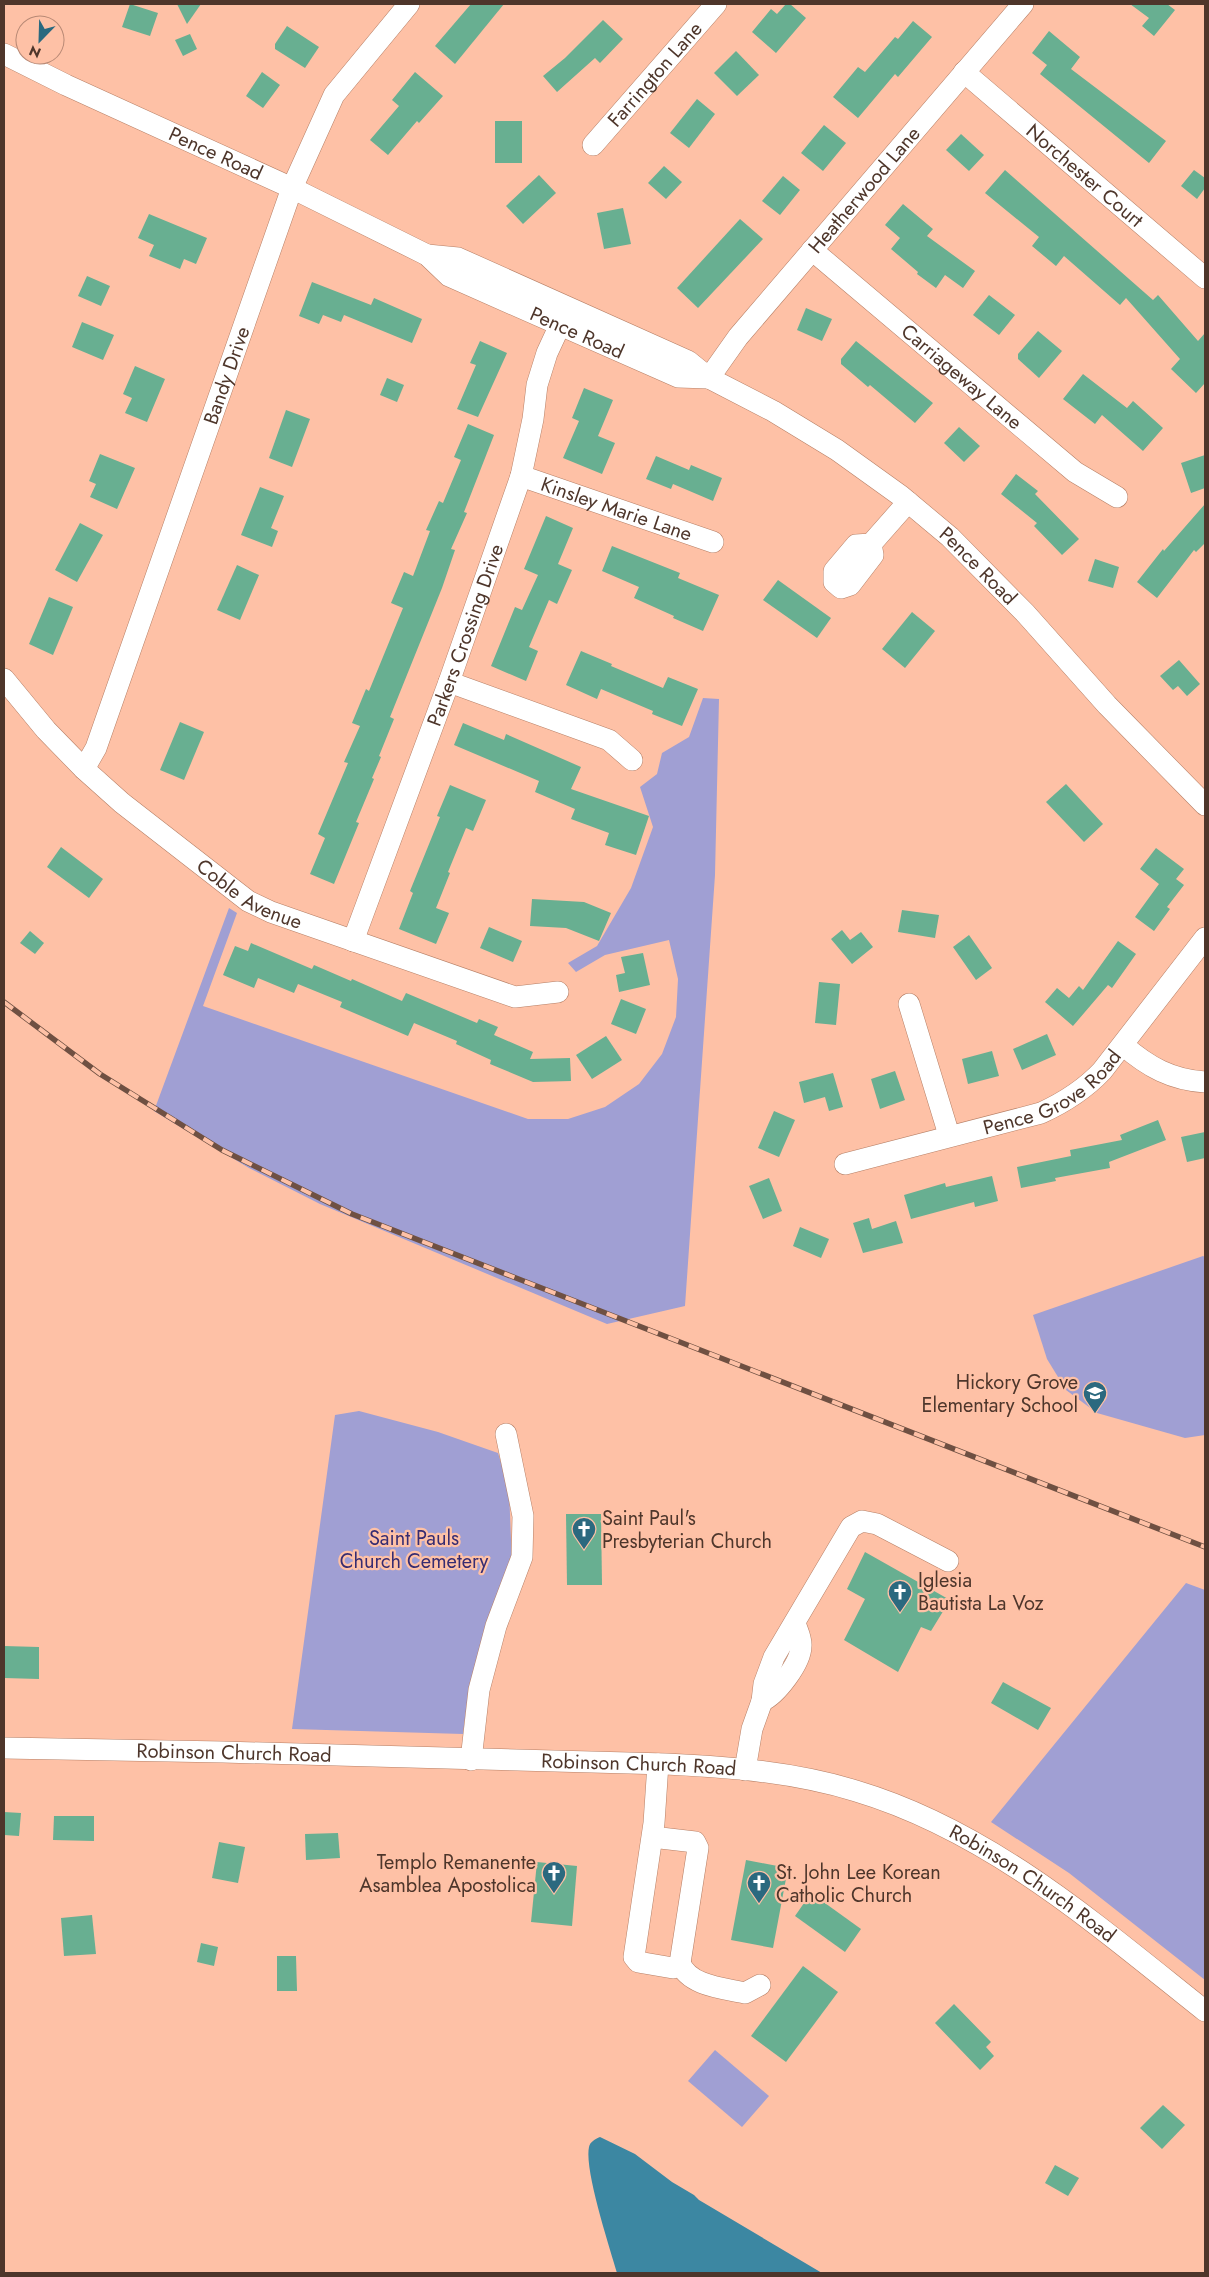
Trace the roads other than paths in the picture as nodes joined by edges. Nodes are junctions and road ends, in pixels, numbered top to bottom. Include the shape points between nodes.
1 (409, 4) edge
2 (716, 4) edge
3 (1023, 4) edge
4 (4, 54) edge
5 (964, 72) junction
6 (593, 145) dead end
7 (292, 188) junction
8 (812, 250) junction
9 (426, 256) junction
10 (1205, 278) edge
11 (560, 325) junction
12 (709, 378) junction
13 (521, 476) junction
14 (1117, 497) dead end
15 (908, 502) junction
16 (713, 542) dead end
17 (871, 544) dead end
18 (4, 679) edge
19 (449, 682) junction
20 (632, 760) dead end
21 (84, 769) junction
22 (1205, 805) edge
23 (1205, 938) edge
24 (353, 941) junction
25 (558, 992) dead end
26 (909, 1004) dead end
27 (1123, 1045) junction
28 (1205, 1082) edge
29 (949, 1135) junction
30 (845, 1164) dead end
31 (506, 1434) dead end
32 (948, 1561) dead end
33 (4, 1748) edge
34 (470, 1760) junction
35 (658, 1764) junction
36 (745, 1770) junction
37 (652, 1837) junction
38 (680, 1963) junction
39 (760, 1985) dead end
40 (1205, 2011) edge

1 - 7 street, Bandy Drive via 334,95
2 - 6 street, Farrington Lane
3 - 5 street, Heatherwood Lane
4 - 7 street, Pence Road
5 - 8 street, Heatherwood Lane
5 - 10 street, Norchester Court
7 - 9 street, Pence Road
7 - 21 street, Bandy Drive via 96,748
8 - 12 street, Heatherwood Lane via 738,337
8 - 14 street, Carriageway Lane via 1075,472
9 - 11 street, Pence Road via 450,276
9 - 12 street, Pence Road via 458,258 688,361
11 - 12 street, Pence Road via 678,377
11 - 13 street, Parkers Crossing Drive via 536,385 534,418
12 - 15 street, Pence Road via 773,411 837,450
13 - 16 street, Kinsley Marie Lane
13 - 19 street, Parkers Crossing Drive
15 - 17 street
15 - 22 street, Pence Road via 984,570 1107,705
18 - 21 street, Coble Avenue
19 - 20 street via 609,740
19 - 24 street, Parkers Crossing Drive
21 - 24 street, Coble Avenue via 248,902
23 - 27 street, Pence Grove Road
24 - 25 street, Coble Avenue via 515,997
26 - 29 street
27 - 28 street via 1158,1071 1175,1078
27 - 29 street, Pence Grove Road via 1085,1089 1065,1102 1041,1113
29 - 30 street, Pence Grove Road
31 - 34 street via 523,1516 522,1557 496,1626 479,1690
32 - 36 street via 877,1524 862,1521 851,1527 795,1623 802,1646 782,1685 762,1702 752,1728
33 - 34 street, Robinson Church Road
34 - 35 street, Robinson Church Road
35 - 36 street, Robinson Church Road
35 - 37 street
36 - 40 street, Robinson Church Road via 815,1780 855,1791 913,1812 962,1836 1056,1894
37 - 38 street via 694,1842 698,1848
37 - 38 street via 634,1957 638,1962 674,1968
38 - 39 street via 692,1980 745,1993

